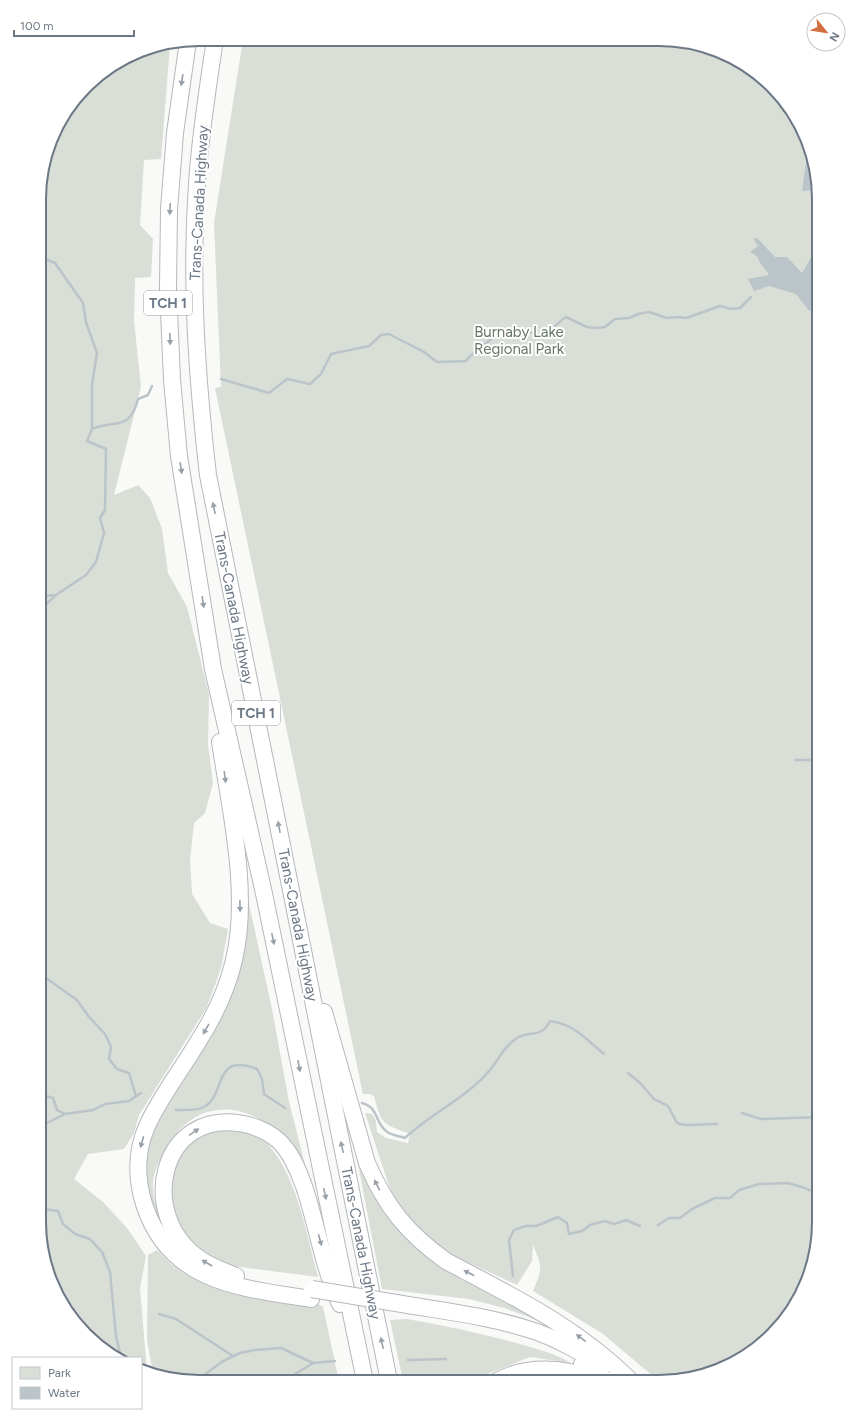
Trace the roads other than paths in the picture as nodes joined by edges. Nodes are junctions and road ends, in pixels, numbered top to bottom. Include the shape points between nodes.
1 (187, 46) edge
2 (214, 46) edge
3 (213, 668) junction
4 (306, 959) junction
5 (312, 1294) junction
6 (408, 1310) junction
7 (356, 1341) junction
8 (364, 1375) edge
9 (389, 1375) edge
10 (513, 1375) edge
11 (582, 1375) edge
12 (598, 1375) edge
13 (620, 1375) edge
14 (625, 1375) edge

1 -> 3 highway, Trans-Canada Highway / TCH 1 via 170,194 168,296 179,456
4 -> 2 highway, Trans-Canada Highway / TCH 1 via 208,475 199,399 194,320 194,233 201,131
3 -> 5 highway via 213,696 239,885 239,930 225,990 213,1016 147,1126 141,1146 139,1178 147,1213 159,1236 180,1260 196,1271 245,1288
3 -> 7 highway, Trans-Canada Highway / TCH 1 via 263,889
9 -> 4 highway, Trans-Canada Highway / TCH 1
14 -> 4 highway via 610,1360 564,1326 440,1257 393,1213 367,1163 330,1029
5 - 6 highway
5 -> 7 highway via 224,1272 200,1259 180,1238 164,1204 163,1182 172,1154 181,1142 194,1132 227,1122 258,1128 285,1147 300,1174 333,1289
6 - 12 highway via 537,1342 558,1351
6 - 13 highway via 468,1314 532,1330
7 - 8 highway, Trans-Canada Highway / TCH 1
10 - 11 highway via 523,1371 552,1369

